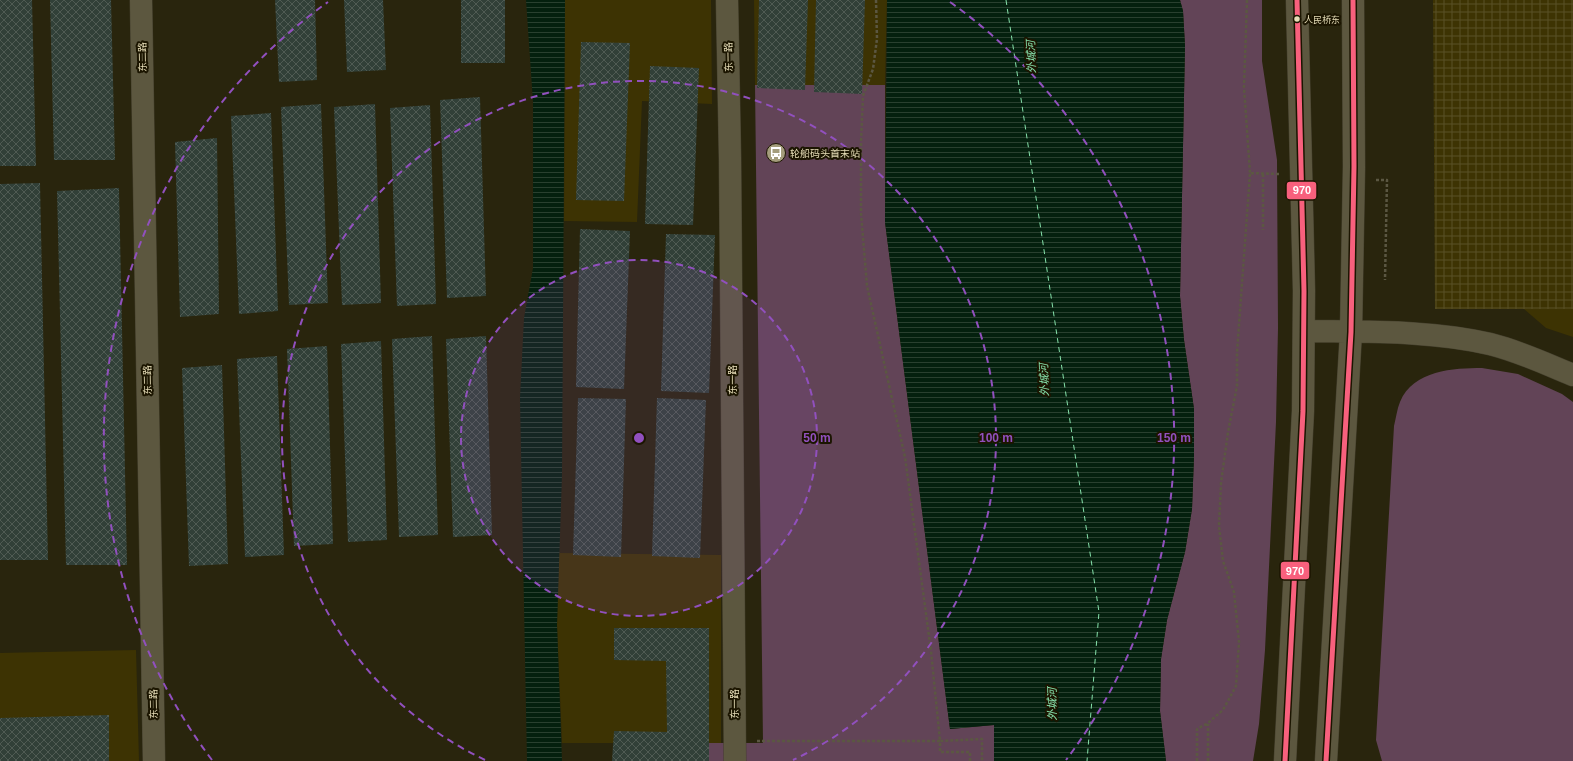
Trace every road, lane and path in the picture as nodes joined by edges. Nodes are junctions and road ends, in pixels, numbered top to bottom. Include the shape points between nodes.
1 (140, 0) edge
2 (727, 0) edge
3 (876, 0) edge
4 (1247, 0) edge
5 (1297, 0) edge
6 (1353, 0) edge
7 (1250, 173) junction
8 (1387, 180) dead end
9 (1263, 230) dead end
10 (1385, 280) dead end
11 (1304, 331) junction
12 (1351, 332) junction
13 (1573, 375) edge
14 (1208, 723) junction
15 (940, 741) junction
16 (734, 751) edge
17 (154, 761) edge
18 (970, 761) edge
19 (982, 761) edge
20 (1197, 761) edge
21 (1208, 761) edge
22 (1285, 761) edge
23 (1326, 761) edge

1 - 17 main road, 东二路
2 - 16 main road, 东一路
3 - 15 path via 877,39 872,69 863,96 861,142 861,213 867,286 905,457 931,651
4 - 7 path via 1244,87
5 - 11 main road
6 - 12 main road via 1354,167
7 - 9 path via 1263,174
7 - 14 path via 1237,352 1237,386 1221,483 1219,526 1223,561 1234,592 1239,642 1236,686 1223,710
8 - 10 path
11 - 12 main road
11 - 22 main road via 1303,411
12 - 13 main road via 1472,340 1529,357
12 - 23 main road
14 - 20 path via 1197,729
14 - 21 path
15 - 16 path
15 - 18 path via 940,752 970,752
15 - 19 path via 982,739

